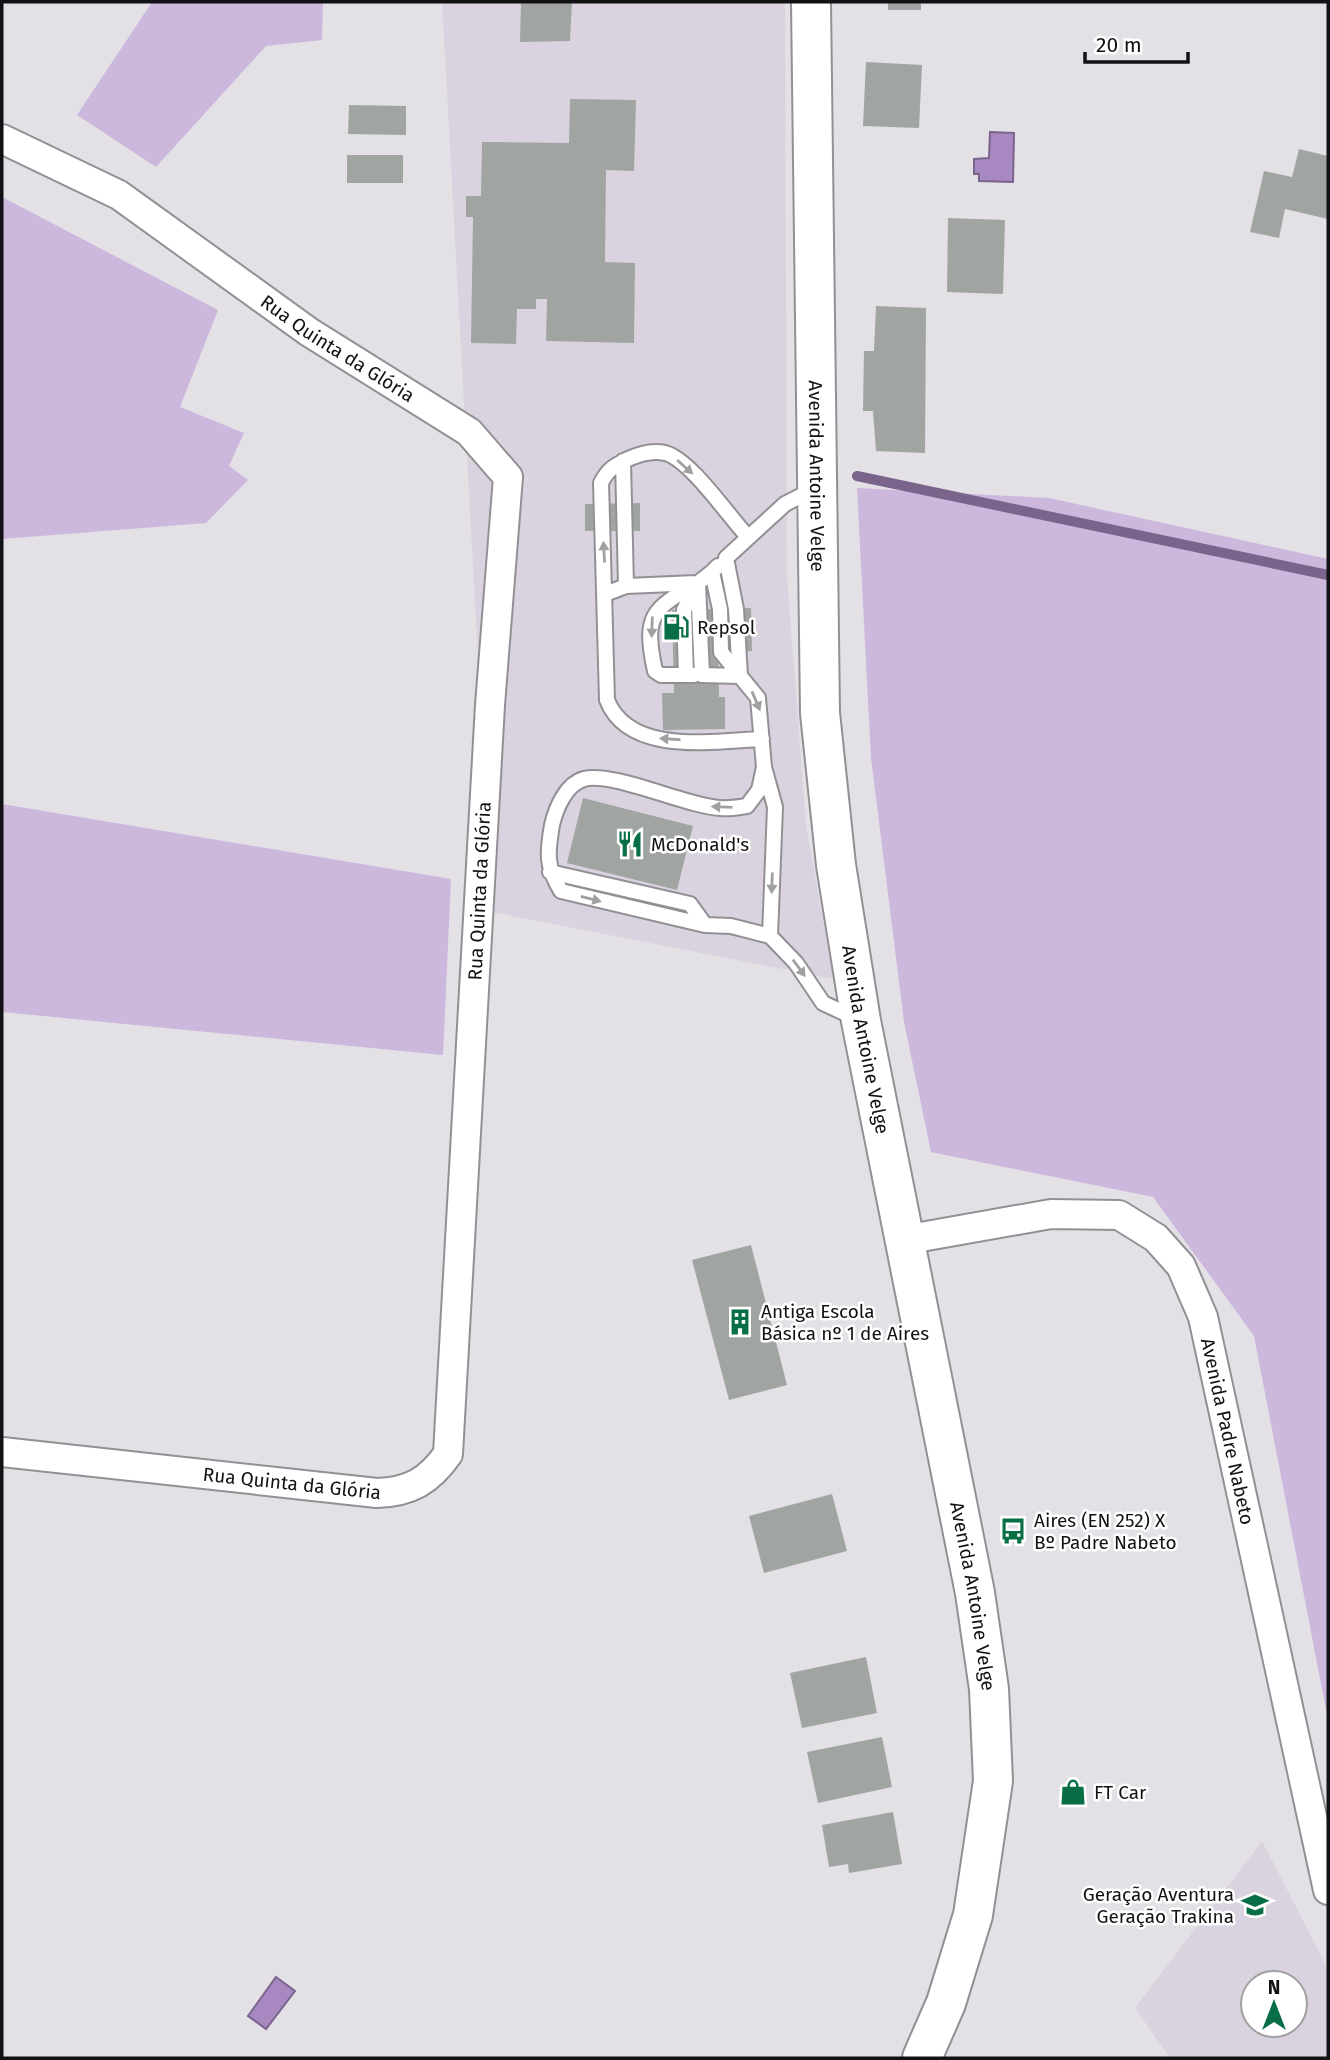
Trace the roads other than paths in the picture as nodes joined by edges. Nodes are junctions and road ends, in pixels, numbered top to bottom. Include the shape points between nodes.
1 (811, 2) edge
2 (2, 139) edge
3 (623, 461) junction
4 (816, 488) junction
5 (748, 537) junction
6 (726, 558) junction
7 (712, 572) junction
8 (698, 583) junction
9 (626, 586) junction
10 (605, 594) junction
11 (686, 675) junction
12 (702, 675) junction
13 (740, 676) junction
14 (762, 739) junction
15 (764, 767) junction
16 (770, 936) junction
17 (861, 1021) junction
18 (904, 1240) junction
19 (2, 1452) edge
20 (1328, 1890) edge
21 (922, 2058) edge

1 - 4 main road, Avenida Antoine Velge
2 - 19 street, Rua Quinta da Glória via 119,195 309,332 470,432 508,477 490,705 449,1454 433,1474 412,1488 377,1493
3 -> 5 lane via 640,453 666,453 684,465
3 - 9 lane
10 -> 3 lane via 601,483 608,469
4 - 5 lane via 785,504
4 - 17 main road, Avenida Antoine Velge via 820,713 836,866
5 - 6 lane
6 - 7 lane
6 - 13 lane via 736,609
7 - 8 lane
7 - 13 lane via 720,609 721,652
8 - 9 lane
8 - 11 lane via 684,610
8 -> 11 lane via 661,604 652,616 655,671
8 - 12 lane
9 - 10 lane
14 -> 10 lane via 657,738 630,729 614,716 607,700
11 - 12 lane
12 - 13 lane
13 -> 14 lane via 758,698
14 - 15 lane
15 -> 16 lane via 775,807
15 -> 16 lane via 760,790 747,806 719,808 585,778 566,791 548,849 550,872 561,891
16 -> 17 lane via 824,1003
17 - 18 main road, Avenida Antoine Velge
18 - 20 street, Avenida Padre Nabeto via 1051,1214 1119,1216 1156,1238 1181,1266 1203,1318
18 - 21 main road, Avenida Antoine Velge via 975,1593 989,1689 993,1782 973,1915 946,2003

